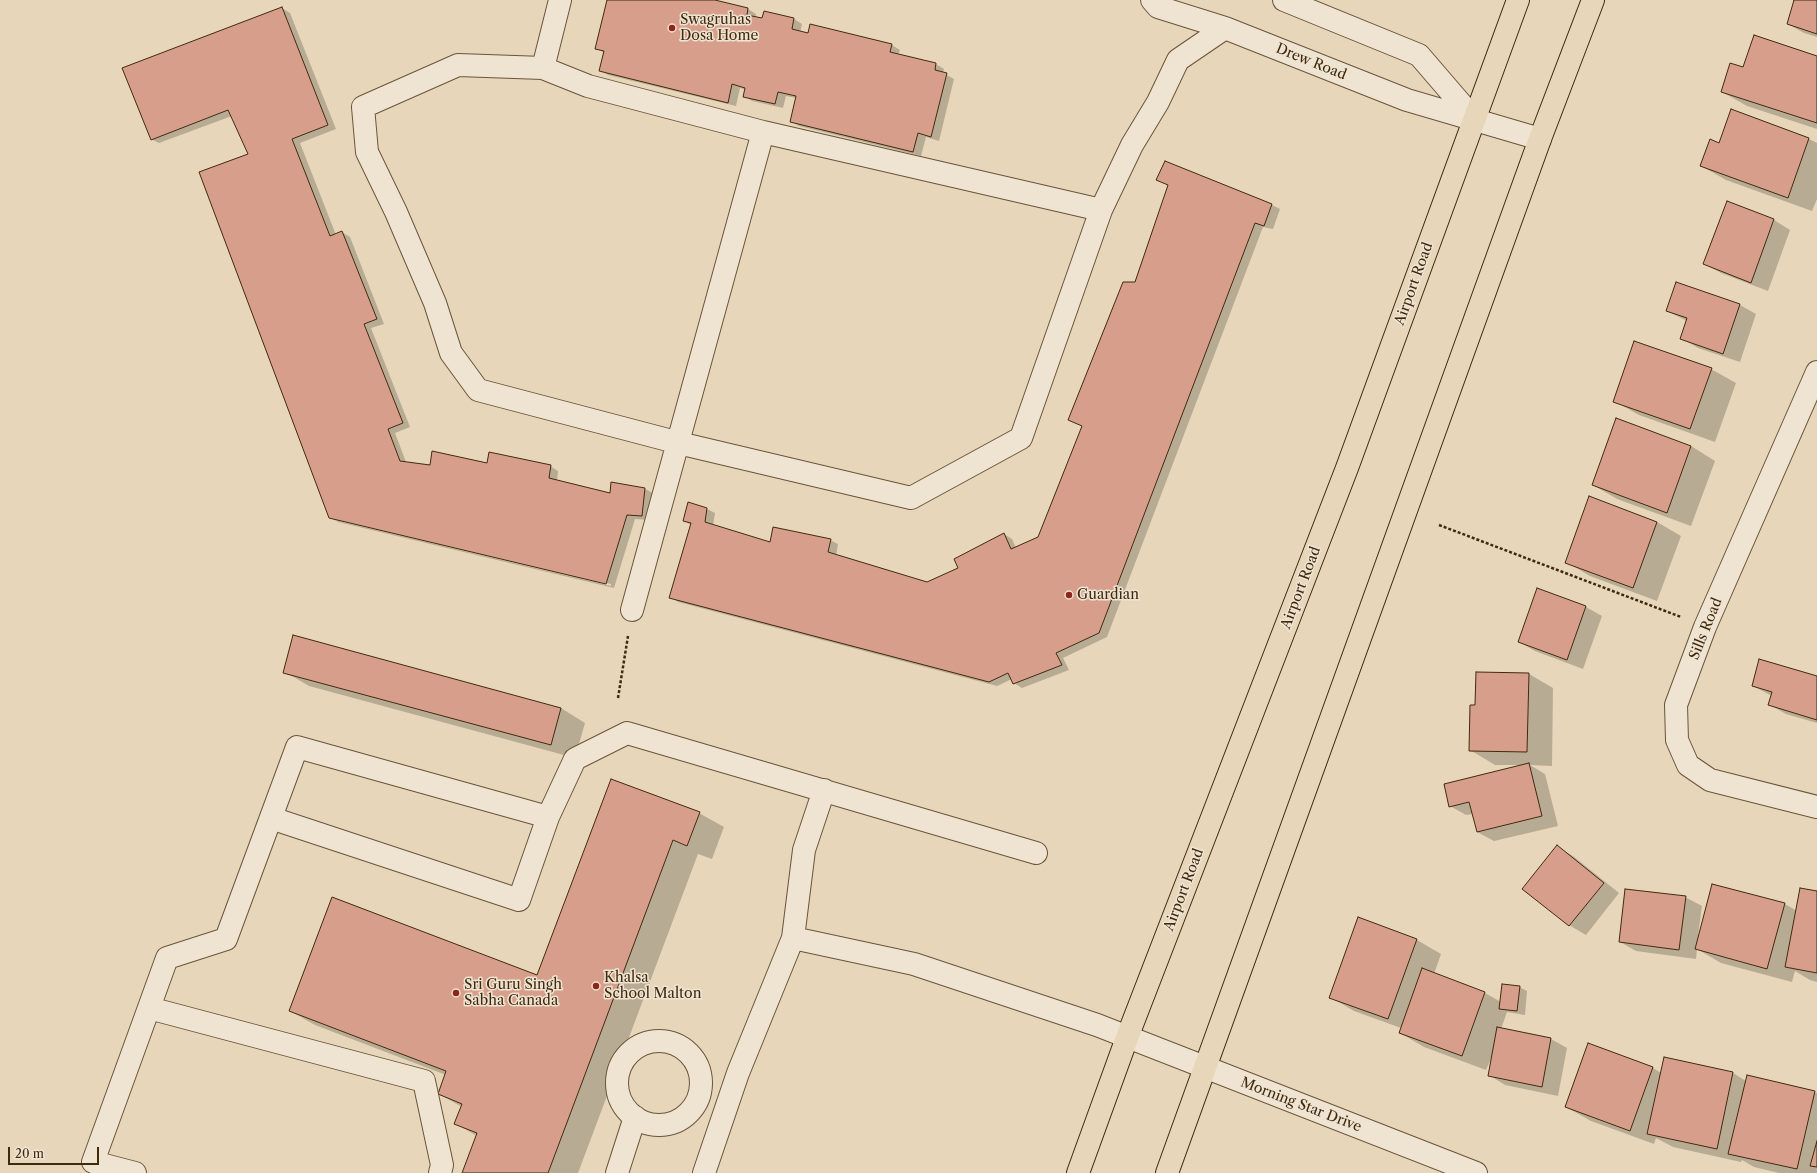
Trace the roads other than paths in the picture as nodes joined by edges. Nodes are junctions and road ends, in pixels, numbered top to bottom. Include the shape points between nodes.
1 (560, 0) edge
2 (1152, 0) edge
3 (1284, 0) edge
4 (1518, 0) edge
5 (1592, 0) edge
6 (1225, 28) junction
7 (543, 68) junction
8 (1474, 119) junction
9 (763, 132) junction
10 (1540, 139) junction
11 (1101, 210) junction
12 (1817, 372) edge
13 (678, 443) junction
14 (632, 610) road end
15 (824, 790) junction
16 (1817, 807) edge
17 (548, 817) junction
18 (271, 818) junction
19 (1036, 853) dead end
20 (793, 938) junction
21 (149, 1008) junction
22 (1128, 1035) junction
23 (1206, 1068) junction
24 (738, 1073) junction
25 (701, 1080) junction
26 (635, 1117) junction
27 (135, 1173) edge
28 (440, 1173) edge
29 (617, 1173) edge
30 (704, 1173) edge
31 (1078, 1173) edge
32 (1167, 1173) edge
33 (1476, 1173) edge

1 - 7 street
2 - 6 street, Drew Road via 1158,7
3 - 8 street via 1419,55
4 - 8 main road, Airport Road
5 - 10 main road
6 - 8 street, Drew Road via 1407,100
6 - 11 street via 1178,60 1158,102 1132,145
7 - 9 street via 588,86
7 - 13 street via 458,65 363,107 367,152 432,296 451,354 478,390
8 - 10 street, Drew Road
8 - 22 main road, Airport Road via 1347,468
9 - 11 street
9 - 13 street
10 - 23 main road
11 - 13 street via 1021,438 911,498
12 - 16 street, Sills Road via 1705,627 1676,705 1677,740 1688,765 1710,780
13 - 14 street
15 - 17 street via 627,733 575,759
15 - 19 street
15 - 20 street via 804,850
17 - 18 street via 297,747
17 - 18 street via 518,900
18 - 21 street via 226,938 167,958
20 - 22 street, Morning Star Drive via 914,964
20 - 24 street
21 - 27 street via 93,1162
21 - 28 street via 424,1081 442,1165
22 - 23 street, Morning Star Drive
22 - 31 main road, Airport Road
23 - 32 main road
23 - 33 street, Morning Star Drive
24 - 25 street
24 - 30 street
25 - 26 street via 700,1093 694,1106 680,1119 661,1125 647,1123
25 - 26 street via 698,1067 691,1055 680,1046 666,1041 652,1041 639,1046 628,1055 620,1067 617,1081 619,1095
26 - 29 street

